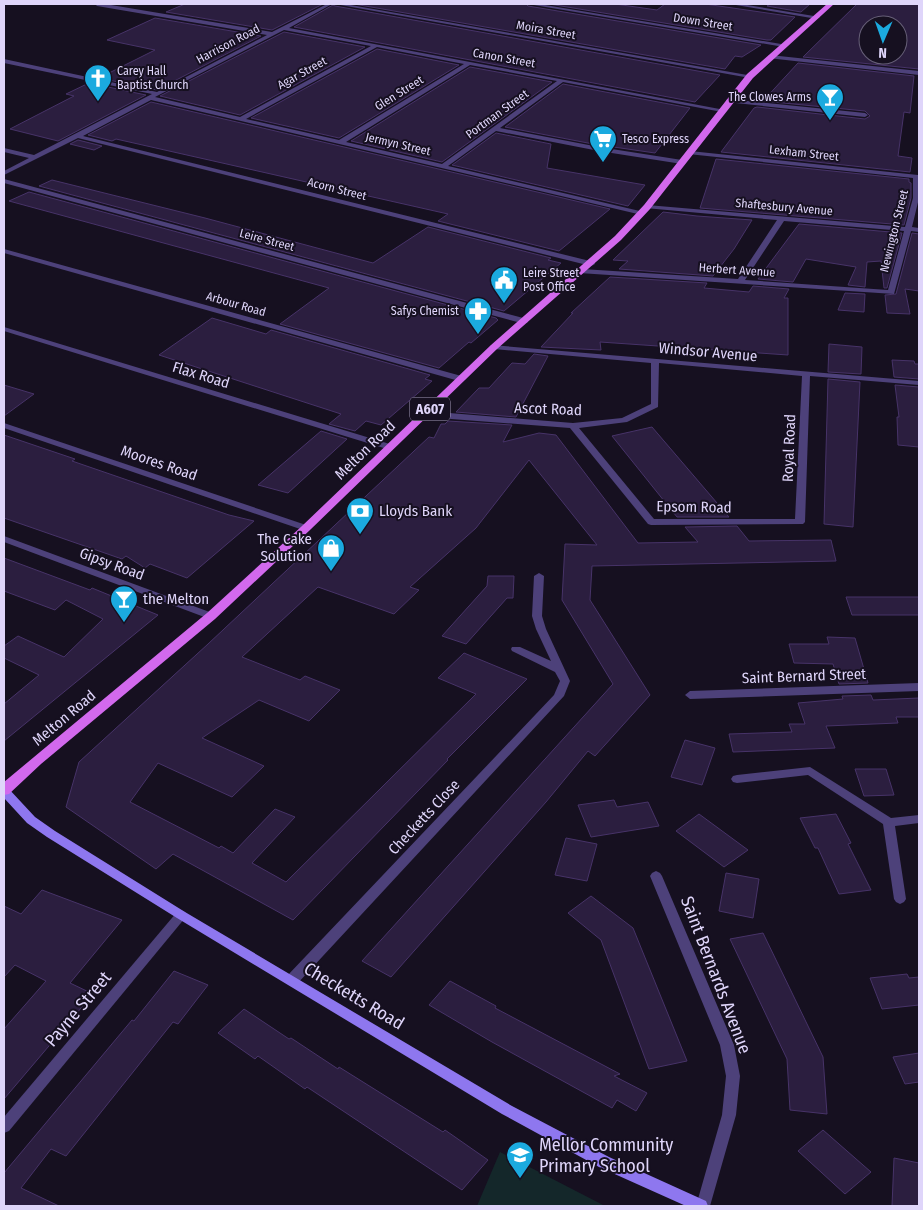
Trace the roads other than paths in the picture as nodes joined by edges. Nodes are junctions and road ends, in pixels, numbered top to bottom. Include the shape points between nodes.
1 (97, 4) edge
2 (330, 4) edge
3 (338, 4) edge
4 (531, 4) edge
5 (733, 4) edge
6 (831, 4) edge
7 (817, 17) junction
8 (282, 28) junction
9 (272, 34) junction
10 (784, 45) junction
11 (374, 46) junction
12 (770, 57) junction
13 (4, 61) edge
14 (469, 63) junction
15 (919, 73) edge
16 (750, 76) junction
17 (562, 80) junction
18 (158, 94) junction
19 (150, 98) junction
20 (725, 106) junction
21 (865, 115) dead end
22 (241, 119) junction
23 (498, 128) junction
24 (77, 136) junction
25 (341, 142) junction
26 (4, 150) edge
27 (690, 152) junction
28 (33, 157) junction
29 (682, 162) junction
30 (444, 166) junction
31 (4, 173) edge
32 (916, 176) joint
33 (4, 180) edge
34 (644, 210) junction
35 (782, 218) junction
36 (909, 230) junction
37 (919, 230) edge
38 (4, 251) edge
39 (590, 264) junction
40 (582, 271) junction
41 (741, 281) junction
42 (891, 292) joint
43 (524, 321) junction
44 (4, 329) edge
45 (494, 348) junction
46 (655, 362) junction
47 (806, 374) junction
48 (462, 379) junction
49 (919, 383) edge
50 (425, 414) junction
51 (4, 425) edge
52 (573, 426) junction
53 (390, 447) junction
54 (800, 522) joint
55 (306, 528) junction
56 (4, 539) edge
57 (539, 576) dead end
58 (211, 616) junction
59 (516, 649) dead end
60 (561, 670) junction
61 (919, 687) edge
62 (690, 695) dead end
63 (737, 779) dead end
64 (4, 790) edge
65 (919, 819) edge
66 (889, 822) junction
67 (656, 876) dead end
68 (900, 899) dead end
69 (181, 915) junction
70 (292, 980) junction
71 (4, 1127) edge
72 (702, 1206) edge

1 - 9 street
2 - 8 street, Harrison Road
3 - 16 street, Moira Street
4 - 10 street, Down Street
5 - 7 street
6 - 7 main road, Melton Road / A607
7 - 10 main road, Melton Road / A607
8 - 9 street, Harrison Road
8 - 11 street, Canon Street
9 - 18 street, Harrison Road
10 - 12 main road, Melton Road / A607
11 - 14 street, Canon Street
11 - 22 street, Agar Street
12 - 15 street
12 - 16 main road, Melton Road / A607
13 - 18 street
14 - 17 street, Canon Street
14 - 25 street, Glen Street
16 - 20 main road, Melton Road / A607
17 - 20 street, Canon Street
17 - 23 street, Portman Street
18 - 19 street, Harrison Road
19 - 22 street, Jermyn Street
19 - 24 street, Harrison Road
20 - 21 street, Canon Street
20 - 27 main road, Melton Road / A607
22 - 25 street, Jermyn Street
23 - 29 street
23 - 30 street, Portman Street
24 - 28 street, Harrison Road
24 - 39 street, Acorn Street
25 - 30 street, Jermyn Street
26 - 28 street
27 - 29 main road, Melton Road / A607
27 - 32 street, Lexham Street
28 - 31 street, Harrison Road
29 - 34 main road, Melton Road / A607
30 - 34 street, Jermyn Street
32 - 36 street, Newington Street via 916,198
33 - 43 street, Leire Street
34 - 35 street, Shaftesbury Avenue
34 - 39 main road, Melton Road / A607
35 - 36 street, Shaftesbury Avenue
35 - 41 street
36 - 37 street, Shaftesbury Avenue
36 - 42 street, Newington Street
38 - 48 street, Arbour Road
39 - 40 main road, Melton Road / A607
40 - 41 street, Herbert Avenue
40 - 43 main road, Melton Road / A607
41 - 42 street, Herbert Avenue
43 - 45 main road, Melton Road / A607
44 - 53 street, Flax Road
45 - 46 street, Windsor Avenue
45 - 48 main road, Melton Road / A607
46 - 47 street, Windsor Avenue
46 - 52 street, Ascot Road via 655,405 624,420
47 - 49 street, Windsor Avenue
47 - 54 street, Royal Road
48 - 50 main road, Melton Road / A607
50 - 52 street, Ascot Road
50 - 53 main road, Melton Road / A607
51 - 55 street, Moores Road
52 - 54 street, Epsom Road via 651,522
53 - 55 main road, Melton Road / A607
55 - 58 main road, Melton Road / A607
56 - 58 street, Gipsy Road
57 - 60 street, Checketts Close via 537,616
58 - 64 main road, Melton Road / A607
59 - 60 street
60 - 70 street, Checketts Close via 565,681 559,696
61 - 62 street, Saint Bernard Street
63 - 66 street via 810,771
64 - 69 street, Checketts Road via 31,820
65 - 66 street
66 - 68 street
67 - 72 street, Saint Bernards Avenue via 727,1046 733,1076 729,1115
69 - 70 street, Checketts Road
69 - 71 street, Payne Street
70 - 72 street, Checketts Road via 507,1110 604,1162

